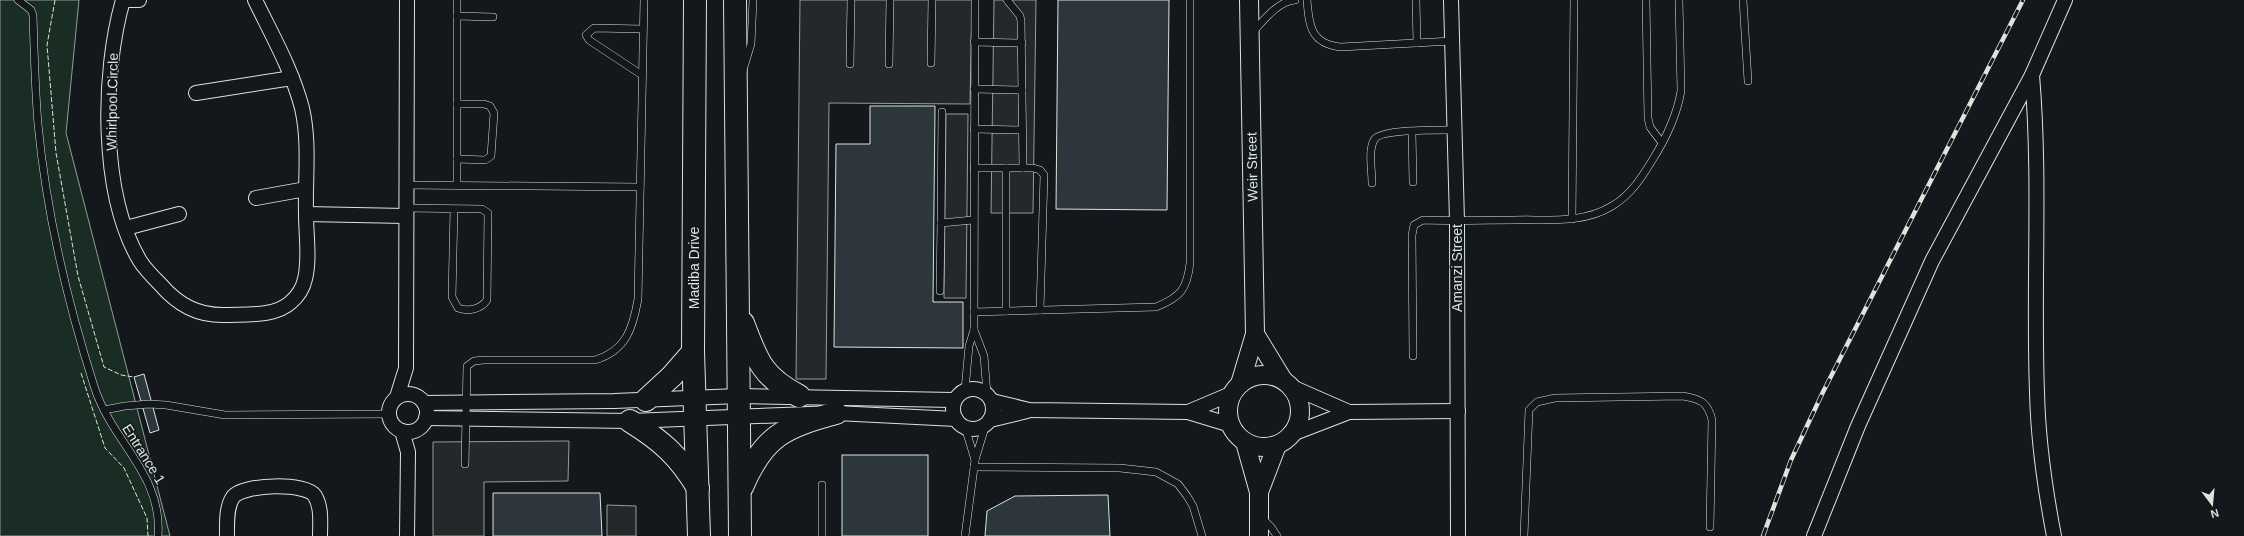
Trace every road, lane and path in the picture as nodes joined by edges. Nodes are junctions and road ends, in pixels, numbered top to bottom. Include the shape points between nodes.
1 (18, 0) edge
2 (123, 0) edge
3 (127, 0) edge
4 (139, 0) edge
5 (255, 0) edge
6 (407, 0) edge
7 (457, 0) edge
8 (644, 0) edge
9 (695, 0) edge
10 (735, 0) edge
11 (753, 0) edge
12 (851, 0) edge
13 (890, 0) edge
14 (932, 0) edge
15 (975, 0) edge
16 (1007, 0) edge
17 (1190, 0) edge
18 (1250, 0) edge
19 (1289, 0) edge
20 (1295, 0) edge
21 (1307, 0) edge
22 (1416, 0) edge
23 (1451, 0) edge
24 (1574, 0) edge
25 (1646, 0) edge
26 (1679, 0) edge
27 (1743, 0) edge
28 (2065, 0) edge
29 (457, 16) junction
30 (493, 17) dead end
31 (643, 29) junction
32 (1250, 36) junction
33 (1452, 41) junction
34 (974, 42) junction
35 (1022, 43) junction
36 (1417, 43) junction
37 (931, 63) dead end
38 (850, 64) dead end
39 (889, 64) dead end
40 (2032, 75) junction
41 (642, 76) junction
42 (292, 78) junction
43 (736, 80) junction
44 (1748, 81) dead end
45 (974, 89) junction
46 (1022, 90) junction
47 (196, 93) dead end
48 (457, 104) junction
49 (942, 112) dead end
50 (974, 129) junction
51 (1022, 130) junction
52 (1454, 130) junction
53 (1412, 132) junction
54 (1662, 143) junction
55 (457, 159) junction
56 (974, 168) junction
57 (1006, 168) junction
58 (1023, 168) junction
59 (1413, 182) dead end
60 (1372, 183) dead end
61 (406, 185) junction
62 (457, 186) junction
63 (640, 187) junction
64 (306, 189) junction
65 (256, 198) dead end
66 (454, 209) junction
67 (405, 212) junction
68 (179, 214) dead end
69 (306, 214) junction
70 (1572, 219) junction
71 (973, 220) junction
72 (1457, 221) junction
73 (941, 223) junction
74 (126, 228) junction
75 (940, 291) dead end
76 (1040, 310) junction
77 (738, 311) junction
78 (1006, 311) junction
79 (974, 312) junction
80 (974, 330) junction
81 (1254, 334) junction
82 (693, 352) junction
83 (1413, 356) dead end
84 (406, 368) junction
85 (1287, 384) junction
86 (1236, 389) junction
87 (965, 390) junction
88 (739, 396) junction
89 (799, 396) junction
90 (398, 397) junction
91 (694, 397) junction
92 (990, 397) junction
93 (420, 399) junction
94 (646, 400) junction
95 (954, 400) junction
96 (467, 402) junction
97 (104, 410) junction
98 (1029, 410) junction
99 (1458, 411) junction
100 (1188, 412) junction
101 (1349, 412) junction
102 (836, 413) junction
103 (389, 414) junction
104 (740, 417) junction
105 (426, 418) junction
106 (466, 419) junction
107 (695, 419) junction
108 (630, 421) junction
109 (988, 422) junction
110 (961, 423) junction
111 (1231, 426) junction
112 (409, 430) junction
113 (1292, 434) junction
114 (1245, 442) junction
115 (1277, 445) junction
116 (465, 464) dead end
117 (974, 464) junction
118 (822, 485) dead end
119 (699, 491) junction
120 (740, 492) junction
121 (1259, 492) junction
122 (1259, 516) junction
123 (1710, 527) dead end
124 (158, 536) edge
125 (227, 536) edge
126 (320, 536) edge
127 (407, 536) edge
128 (699, 536) edge
129 (740, 536) edge
130 (822, 536) edge
131 (965, 536) edge
132 (1202, 536) edge
133 (1260, 536) edge
134 (1277, 536) edge
135 (1458, 536) edge
136 (1524, 536) edge
137 (1814, 536) edge
138 (2054, 536) edge

1 - 97 lane, Entrance 1 via 31,10 33,15 38,125 54,234 90,373
2 - 74 street, Whirlpool Circle via 114,35 109,134 114,182
3 - 4 street
5 - 42 street, Whirlpool Circle
6 - 61 street
7 - 29 lane
8 - 31 lane
9 - 82 main road, Madiba Drive
10 - 43 main road
11 - 43 lane via 750,50 745,66
12 - 38 lane
13 - 39 lane
14 - 37 lane
15 - 34 lane
16 - 35 lane via 1020,16
17 - 76 lane via 1188,281 1180,294 1156,307
18 - 32 street, Weir Street
19 - 20 lane
19 - 32 lane via 1273,11
21 - 36 lane via 1309,23 1316,36 1324,43 1340,47
22 - 36 lane
23 - 33 street, Amanzi Street
24 - 70 lane
25 - 54 lane via 1648,118 1650,126
26 - 54 lane via 1681,92
27 - 44 lane
28 - 40 street
29 - 30 lane
29 - 48 lane
31 - 41 lane
31 - 41 lane via 594,28 586,34 589,40
32 - 81 street, Weir Street
33 - 36 lane
33 - 52 street, Amanzi Street
34 - 35 lane
34 - 45 lane
35 - 46 lane
40 - 137 street via 1932,261 1858,426
40 - 138 street via 2038,143 2035,240 2037,393 2046,489
41 - 63 lane
42 - 47 street
42 - 64 street, Whirlpool Circle via 305,125
43 - 77 main road
45 - 46 lane
45 - 50 lane
46 - 51 lane
48 - 55 lane
48 - 55 lane via 484,104 490,106 494,113 491,156 485,160
49 - 73 lane
50 - 51 lane
50 - 56 lane
51 - 58 lane
52 - 53 lane
52 - 72 street, Amanzi Street
53 - 59 lane
53 - 60 lane via 1391,132 1375,138 1372,146
54 - 70 lane via 1637,185 1625,197 1597,214
55 - 62 lane
56 - 57 lane
56 - 71 lane
57 - 58 lane
57 - 78 lane
58 - 76 lane via 1040,170 1044,179
61 - 62 lane
61 - 67 street
62 - 63 lane
63 - 96 lane via 638,299 634,322 624,340 605,357 595,360 474,361 467,366
64 - 65 street
64 - 69 street, Whirlpool Circle
66 - 66 lane via 452,297 458,308 472,310 488,300 489,216 482,209
66 - 67 lane
67 - 69 street
67 - 84 street
68 - 74 street
69 - 74 street, Whirlpool Circle via 306,279 301,290 282,308 256,314 208,315 179,303 140,261
70 - 72 lane
71 - 73 lane
71 - 79 lane
72 - 83 lane via 1423,220 1412,228
72 - 99 street, Amanzi Street
73 - 75 lane
76 - 78 lane
77 - 88 main road
77 - 89 main road via 766,372 776,383
78 - 79 lane
79 - 80 lane
80 - 87 lane via 969,346
80 - 92 lane via 984,356
81 - 85 street
81 - 86 street, Weir Street
82 - 91 main road, Madiba Drive
82 - 94 main road
84 - 90 street
84 - 93 street
85 - 86 street via 1272,376 1261,375 1250,378
85 - 101 street
85 - 113 street via 1300,406 1300,416
86 - 100 street
86 - 111 street via 1228,409
87 - 92 street via 977,388
87 - 95 street
88 - 89 street
88 - 91 street
88 - 104 main road
89 - 95 street
90 - 93 street via 407,394
90 - 103 street via 391,404
91 - 94 street
91 - 107 main road, Madiba Drive
92 - 98 street
92 - 109 street via 994,411
93 - 96 street
93 - 105 street via 427,412
94 - 96 street
95 - 110 street via 953,410
96 - 106 lane
97 - 103 lane via 149,404 226,416
97 - 124 lane, Entrance 1 via 154,494 158,509
98 - 100 street
98 - 109 street
99 - 101 street
99 - 135 street, Amanzi Street
100 - 111 street
101 - 113 street
102 - 104 street
102 - 110 street
102 - 120 main road via 800,423 777,434 749,470
103 - 112 street via 392,424
104 - 107 street
104 - 120 main road
105 - 106 street
105 - 112 street
106 - 108 street
106 - 116 lane
107 - 108 street
107 - 119 main road, Madiba Drive
108 - 119 main road via 668,446
109 - 110 street via 976,429
109 - 117 lane
110 - 117 lane
111 - 114 street
112 - 127 street
113 - 115 street
114 - 115 street via 1255,446
114 - 121 street
115 - 121 street
117 - 131 lane
117 - 132 lane via 1120,468 1156,472 1178,484 1193,506
118 - 130 lane
119 - 128 main road, Madiba Drive
120 - 129 main road
121 - 122 street
122 - 133 street
122 - 134 lane
123 - 136 lane via 1712,420 1710,408 1704,402 1683,396 1555,398 1537,402 1529,410
125 - 126 street via 229,506 233,497 242,491 296,487 305,488 315,496 319,509

